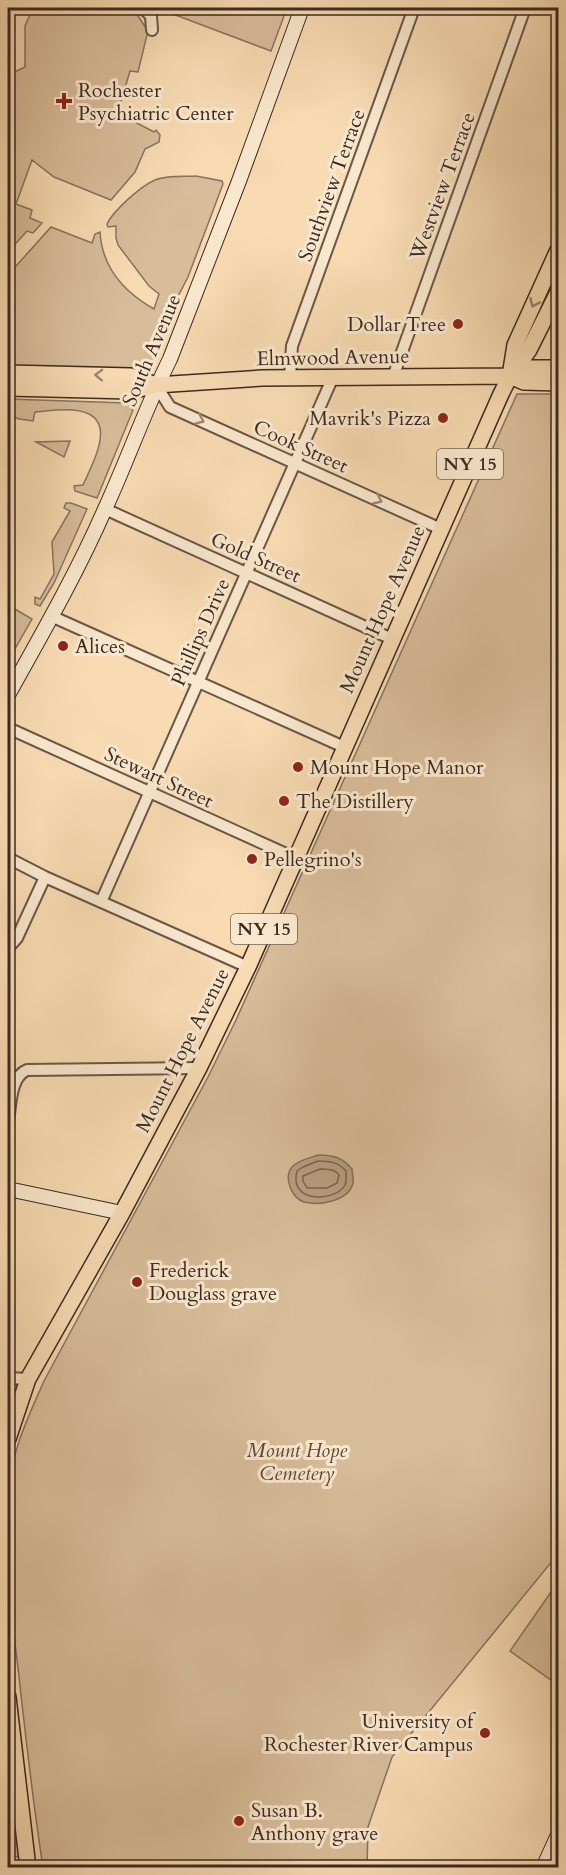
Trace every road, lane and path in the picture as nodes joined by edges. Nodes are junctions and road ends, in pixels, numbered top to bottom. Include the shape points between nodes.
1 (142, 8) edge
2 (302, 8) edge
3 (414, 8) edge
4 (525, 8) edge
5 (152, 30) dead end
6 (558, 250) edge
7 (558, 292) edge
8 (558, 368) edge
9 (8, 373) edge
10 (393, 376) junction
11 (510, 376) junction
12 (290, 377) junction
13 (333, 377) junction
14 (558, 383) edge
15 (156, 385) junction
16 (8, 388) edge
17 (296, 462) junction
18 (105, 509) junction
19 (441, 529) junction
20 (246, 572) junction
21 (51, 616) junction
22 (392, 639) junction
23 (198, 682) junction
24 (8, 695) edge
25 (8, 728) edge
26 (344, 747) junction
27 (149, 793) junction
28 (8, 858) edge
29 (295, 858) junction
30 (45, 877) junction
31 (101, 902) junction
32 (8, 948) edge
33 (248, 967) junction
34 (199, 1068) junction
35 (8, 1121) edge
36 (8, 1189) edge
37 (122, 1213) junction
38 (8, 1378) edge
39 (28, 1378) junction
40 (8, 1439) edge
41 (8, 1697) edge
42 (14, 1804) edge
43 (558, 1835) edge
44 (28, 1868) edge
45 (543, 1868) edge

1 - 5 street via 151,16
2 - 15 main road, South Avenue via 191,305
3 - 12 street, Southview Terrace via 292,346
4 - 10 street, Westview Terrace
6 -> 11 main road, Mount Hope Avenue / NY 15 via 517,340
7 - 11 main road, Mount Hope Avenue / NY 15 via 529,351
8 - 11 main road, Elmwood Avenue via 528,368
15 -> 9 main road, Elmwood Avenue via 131,376
10 - 11 main road, Elmwood Avenue
10 - 13 main road, Elmwood Avenue
11 - 14 main road, Elmwood Avenue via 519,381
11 - 19 main road, Mount Hope Avenue / NY 15
12 - 13 main road, Elmwood Avenue
12 - 15 main road, Elmwood Avenue
13 - 17 street, Phillips Drive
15 - 16 main road, Elmwood Avenue via 131,391
15 -> 17 street, Cook Street via 170,407
15 - 18 main road, South Avenue
17 -> 19 street, Cook Street
17 - 20 street, Phillips Drive
18 - 20 street, Gold Street
18 - 21 main road, South Avenue
19 - 22 main road, Mount Hope Avenue / NY 15
20 - 22 street, Gold Street
20 - 23 street, Phillips Drive
21 - 23 street
21 - 24 main road, South Avenue
22 - 26 main road, Mount Hope Avenue / NY 15
23 - 26 street
23 - 27 street, Phillips Drive
25 - 27 street, Stewart Street
26 - 29 main road, Mount Hope Avenue / NY 15
27 - 29 street, Stewart Street
27 - 31 street, Phillips Drive
28 - 30 street
29 - 33 main road, Mount Hope Avenue / NY 15
30 - 31 street
30 - 32 street via 17,938
31 - 33 street
33 - 34 main road, Mount Hope Avenue / NY 15
34 - 35 street via 27,1070 18,1076
34 - 37 main road, Mount Hope Avenue / NY 15
36 - 37 main road
37 - 39 main road, Mount Hope Avenue / NY 15
38 - 39 street
39 - 40 main road, Mount Hope Avenue / NY 15
41 - 42 main road
42 - 44 main road
43 - 45 main road

